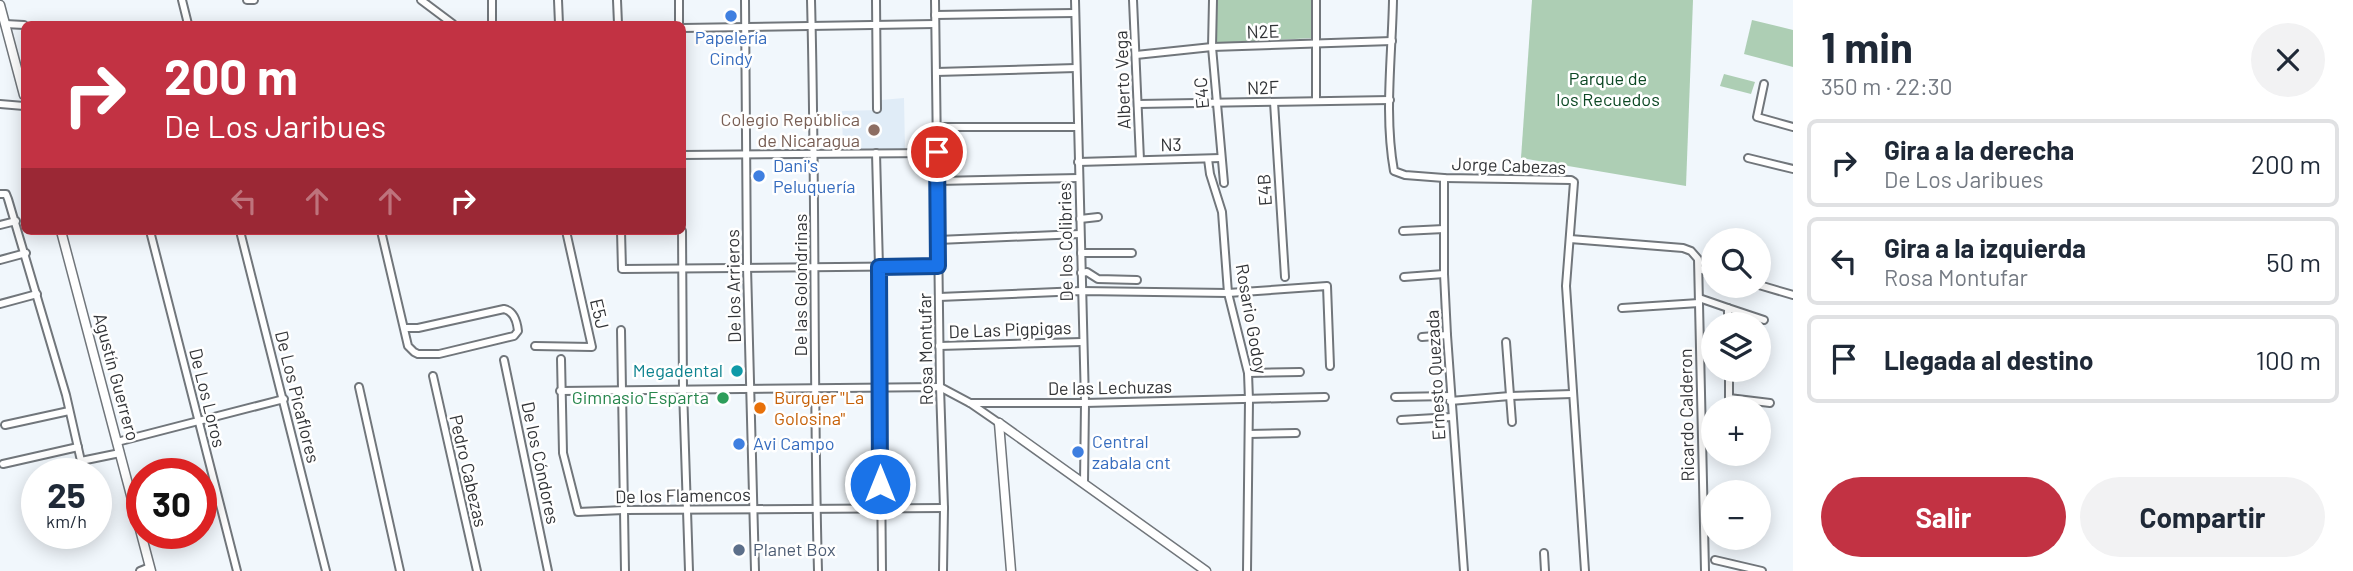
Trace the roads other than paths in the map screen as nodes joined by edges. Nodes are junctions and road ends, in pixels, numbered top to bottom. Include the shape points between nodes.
1 (183, 0) edge
2 (247, 0) edge
3 (254, 0) edge
4 (422, 0) edge
5 (492, 0) edge
6 (558, 0) edge
7 (617, 0) edge
8 (678, 0) edge
9 (745, 0) edge
10 (811, 0) edge
11 (876, 0) edge
12 (935, 0) edge
13 (1075, 0) edge
14 (1133, 0) edge
15 (1213, 0) edge
16 (1316, 0) edge
17 (1393, 0) edge
18 (0, 5) edge
19 (1075, 13) junction
20 (935, 15) junction
21 (187, 21) edge
22 (449, 21) edge
23 (492, 21) edge
24 (559, 21) edge
25 (618, 21) edge
26 (680, 21) edge
27 (5, 24) junction
28 (878, 24) junction
29 (935, 24) junction
30 (21, 25) edge
31 (812, 25) junction
32 (686, 26) edge
33 (746, 26) junction
34 (1392, 41) junction
35 (1317, 44) junction
36 (1212, 47) junction
37 (1136, 55) junction
38 (1076, 68) junction
39 (936, 72) junction
40 (21, 84) edge
41 (1764, 84) dead end
42 (1316, 100) junction
43 (1390, 100) junction
44 (1273, 102) junction
45 (0, 104) edge
46 (1138, 104) junction
47 (1217, 104) junction
48 (21, 106) edge
49 (877, 109) dead end
50 (936, 127) junction
51 (1077, 127) junction
52 (1793, 127) edge
53 (937, 152) junction
54 (815, 153) junction
55 (876, 153) junction
56 (747, 154) junction
57 (686, 155) edge
58 (1221, 158) junction
59 (1748, 158) dead end
60 (1208, 159) junction
61 (1140, 160) junction
62 (1078, 162) junction
63 (1793, 169) edge
64 (1079, 178) junction
65 (1444, 178) junction
66 (937, 181) junction
67 (1224, 183) dead end
68 (0, 194) edge
69 (1098, 217) dead end
70 (1080, 219) junction
71 (16, 221) junction
72 (0, 225) edge
73 (1444, 229) junction
74 (1403, 231) dead end
75 (1080, 234) junction
76 (62, 235) edge
77 (151, 235) edge
78 (241, 235) edge
79 (382, 235) edge
80 (567, 235) edge
81 (621, 235) edge
82 (682, 235) edge
83 (1570, 239) junction
84 (938, 240) junction
85 (26, 253) junction
86 (1081, 253) junction
87 (1132, 253) dead end
88 (0, 260) edge
89 (938, 266) junction
90 (747, 267) junction
91 (815, 267) junction
92 (879, 267) junction
93 (682, 268) junction
94 (1699, 269) joint
95 (1081, 273) junction
96 (1444, 274) junction
97 (1285, 277) dead end
98 (1404, 277) dead end
99 (1137, 281) dead end
100 (1771, 289) edge
101 (1081, 291) junction
102 (1228, 293) junction
103 (37, 294) junction
104 (1793, 295) edge
105 (939, 297) junction
106 (1699, 300) junction
107 (0, 304) edge
108 (1622, 308) dead end
109 (1728, 308) junction
110 (1728, 312) edge
111 (1740, 312) edge
112 (404, 328) junction
113 (621, 330) dead end
114 (1447, 335) junction
115 (1422, 337) dead end
116 (1082, 342) junction
117 (1506, 342) dead end
118 (535, 345) dead end
119 (939, 346) junction
120 (561, 359) dead end
121 (504, 360) dead end
122 (1330, 366) dead end
123 (1300, 372) dead end
124 (1248, 373) junction
125 (432, 376) dead end
126 (359, 387) dead end
127 (940, 387) junction
128 (750, 388) junction
129 (814, 388) junction
130 (879, 388) junction
131 (683, 389) junction
132 (622, 390) junction
133 (560, 391) junction
134 (1572, 394) junction
135 (1510, 396) junction
136 (1325, 397) dead end
137 (1395, 397) dead end
138 (1450, 398) junction
139 (284, 399) junction
140 (1250, 400) junction
141 (970, 402) junction
142 (1085, 402) junction
143 (69, 411) junction
144 (1451, 417) junction
145 (1401, 420) dead end
146 (199, 421) junction
147 (1512, 422) dead end
148 (999, 423) junction
149 (5, 425) dead end
150 (1296, 433) dead end
151 (1249, 434) junction
152 (117, 442) junction
153 (78, 447) junction
154 (120, 453) junction
155 (3, 464) dead end
156 (1084, 483) junction
157 (880, 508) junction
158 (944, 508) junction
159 (687, 509) junction
160 (753, 509) junction
161 (817, 509) junction
162 (624, 510) junction
163 (1544, 554) dead end
164 (1715, 560) dead end
165 (151, 569) edge
166 (140, 571) edge
167 (237, 571) edge
168 (326, 571) edge
169 (400, 571) edge
170 (477, 571) edge
171 (548, 571) edge
172 (625, 571) edge
173 (689, 571) edge
174 (755, 571) edge
175 (818, 571) edge
176 (881, 571) edge
177 (943, 571) edge
178 (1011, 571) edge
179 (1206, 571) edge
180 (1247, 571) edge
181 (1464, 571) edge
182 (1545, 571) edge
183 (1585, 571) edge
184 (1705, 571) edge
185 (1762, 571) edge

1 - 21 street
2 - 3 street
4 - 22 street
5 - 23 street
6 - 24 street
7 - 25 street
8 - 26 street
9 - 33 street, De los Arrieros
10 - 31 street, De las Golondrinas
11 - 28 street
12 - 20 street, Rosa Montufar
13 - 19 street, De los Colibries
14 - 37 street, Alberto Vega
15 - 36 street, E4C
16 - 35 street
17 - 34 street, Jorge Cabezas
18 - 27 street
19 - 20 street
19 - 38 street, De los Colibries
20 - 29 street, Rosa Montufar
27 - 30 street
27 - 40 street
28 - 29 street
28 - 31 street
28 - 49 street
29 - 39 street, Rosa Montufar
31 - 33 street
31 - 54 street, De las Golondrinas
32 - 33 street
33 - 56 street, De los Arrieros
34 - 35 street, N2E
34 - 43 street, Jorge Cabezas
35 - 36 street, N2E
35 - 42 street
36 - 37 street, N2E
36 - 47 street, E4C
37 - 46 street, Alberto Vega
38 - 39 street
38 - 51 street, De los Colibries
39 - 50 street, Rosa Montufar
41 - 52 street via 1757,117
42 - 43 street, N2F
42 - 44 street, N2F
43 - 65 street, Jorge Cabezas via 1394,171
44 - 47 street, N2F
44 - 97 street, E4B
45 - 48 street
46 - 47 street, N2F
46 - 61 street, Alberto Vega
47 - 58 street, E4C
50 - 51 street
50 - 53 street, Rosa Montufar
51 - 62 street, De los Colibries
53 - 55 street
53 - 66 street, Rosa Montufar
54 - 55 street
54 - 56 street
54 - 91 street, De las Golondrinas
55 - 92 street
56 - 57 street
56 - 90 street, De los Arrieros
58 - 60 street, N3
58 - 67 street, E4C
59 - 63 street
60 - 61 street, N3
60 - 102 street, Rosario Godoy via 1222,212
61 - 62 street, N3
62 - 64 street, De los Colibries
64 - 66 street
64 - 70 street, De los Colibries
65 - 73 street, Ernesto Quezada
65 - 83 street, Jorge Cabezas via 1571,180 1575,186
66 - 84 street, Rosa Montufar
68 - 71 street via 8,199
69 - 70 street
70 - 75 street, De los Colibries
71 - 72 street
71 - 85 street
73 - 74 street
73 - 96 street, Ernesto Quezada
75 - 84 street
75 - 86 street, De los Colibries
76 - 152 street, Agustín Guerrero
77 - 146 street, De Los Loros
78 - 139 street, De Los Picaflores
79 - 112 street
80 - 118 street, E5J via 592,347
81 - 93 street via 622,269
82 - 93 street
83 - 94 street, Ricardo Calderon via 1683,248 1698,259
83 - 134 street, Jorge Cabezas via 1566,286
84 - 89 street, Rosa Montufar
85 - 88 street
85 - 103 street
86 - 87 street
86 - 95 street, De los Colibries
89 - 92 street
89 - 105 street, Rosa Montufar
90 - 91 street
90 - 93 street
90 - 128 street, De los Arrieros
91 - 92 street
91 - 129 street, De las Golondrinas
92 - 130 street
93 - 131 street
94 - 106 street, Ricardo Calderon
95 - 99 street via 1098,279
95 - 101 street, De los Colibries
96 - 98 street
96 - 114 street, Ernesto Quezada
100 - 104 street
101 - 102 street
101 - 105 street
101 - 116 street, De los Colibries
102 - 122 street via 1327,286
102 - 124 street, Rosario Godoy
103 - 107 street
103 - 143 street
105 - 119 street, Rosa Montufar
106 - 108 street
106 - 109 street
106 - 184 street, Ricardo Calderon
109 - 110 street
109 - 111 street
112 - 112 street via 408,346 418,354 439,354 514,336 518,329 513,315 503,309
113 - 132 street
114 - 115 street
114 - 138 street, Ernesto Quezada
116 - 119 street, De Las Pigpigas
116 - 142 street, De los Colibries
117 - 135 street
119 - 127 street, Rosa Montufar
120 - 133 street, De los Flamencos
121 - 171 street, De los Cóndores
123 - 124 street
124 - 140 street, Rosario Godoy
125 - 170 street, Pedro Cabezas
126 - 169 street
127 - 130 street
127 - 141 street
127 - 158 street, Rosa Montufar
128 - 129 street
128 - 131 street
128 - 160 street, De los Arrieros
129 - 130 street
129 - 161 street, De las Golondrinas
130 - 157 street
131 - 132 street
131 - 159 street
132 - 133 street
132 - 162 street
133 - 162 street, De los Flamencos via 563,453 578,512
134 - 135 street
134 - 183 street, Jorge Cabezas
135 - 138 street
135 - 147 street
136 - 140 street
137 - 138 street
138 - 144 street, Ernesto Quezada
139 - 146 street
139 - 168 street, De Los Picaflores
140 - 142 street, De las Lechuzas
140 - 151 street, Rosario Godoy
141 - 142 street, De las Lechuzas
141 - 148 street
142 - 156 street, De los Colibries
143 - 149 street
143 - 153 street
144 - 145 street
144 - 181 street, Ernesto Quezada
146 - 152 street
146 - 167 street, De Los Loros
148 - 156 street
148 - 178 street
150 - 151 street
151 - 180 street, Rosario Godoy
152 - 154 street, Agustín Guerrero
153 - 154 street via 81,461
153 - 155 street
154 - 165 street, Agustín Guerrero
156 - 179 street
157 - 158 street, De los Flamencos
157 - 161 street, De los Flamencos
157 - 176 street
158 - 177 street, Rosa Montufar
159 - 160 street, De los Flamencos
159 - 162 street, De los Flamencos
159 - 173 street
160 - 161 street, De los Flamencos
160 - 174 street, De los Arrieros
161 - 175 street, De las Golondrinas
162 - 172 street
163 - 182 street
164 - 185 street
165 - 166 street

